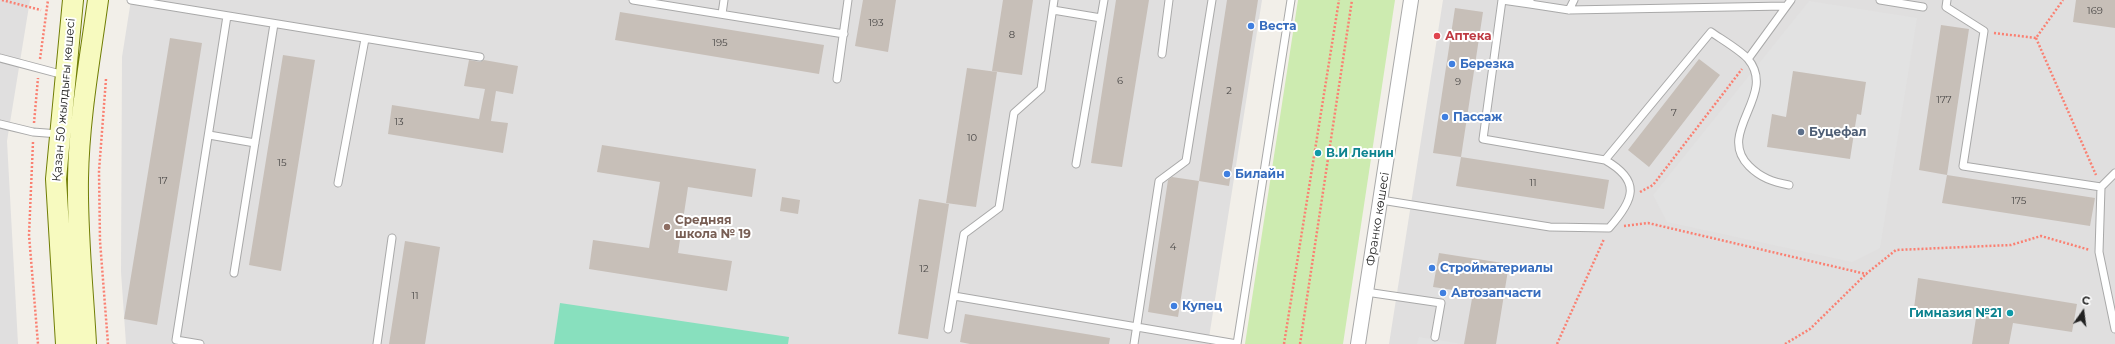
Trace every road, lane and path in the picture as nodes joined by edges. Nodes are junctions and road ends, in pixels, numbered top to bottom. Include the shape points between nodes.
1 (2, 0) edge
2 (48, 0) edge
3 (73, 0) edge
4 (98, 0) edge
5 (132, 0) edge
6 (633, 0) edge
7 (724, 0) edge
8 (848, 0) edge
9 (1054, 0) edge
10 (1104, 0) edge
11 (1169, 0) edge
12 (1212, 0) edge
13 (1291, 0) edge
14 (1339, 0) edge
15 (1352, 0) edge
16 (1411, 0) edge
17 (1502, 0) edge
18 (1574, 0) edge
19 (1791, 0) edge
20 (1880, 0) edge
21 (1947, 0) edge
22 (2063, 0) edge
23 (1530, 2) edge
24 (1785, 6) junction
25 (1923, 7) dead end
26 (41, 10) dead end
27 (1053, 10) junction
28 (1569, 10) junction
29 (722, 14) junction
30 (227, 16) junction
31 (1101, 18) junction
32 (274, 24) junction
33 (1984, 31) junction
34 (844, 34) junction
35 (2036, 38) junction
36 (365, 39) junction
37 (1162, 54) dead end
38 (480, 57) dead end
39 (0, 58) edge
40 (1748, 59) junction
41 (39, 68) junction
42 (64, 75) junction
43 (106, 77) dead end
44 (837, 79) dead end
45 (0, 124) edge
46 (33, 132) junction
47 (59, 134) junction
48 (209, 135) junction
49 (255, 143) junction
50 (1605, 160) junction
51 (1076, 164) dead end
52 (2115, 173) edge
53 (338, 183) dead end
54 (1789, 185) dead end
55 (2101, 187) junction
56 (1631, 197) junction
57 (1381, 200) junction
58 (1609, 228) junction
59 (392, 238) dead end
60 (2099, 252) junction
61 (234, 273) dead end
62 (1866, 274) junction
63 (1366, 292) junction
64 (954, 296) junction
65 (1136, 328) junction
66 (948, 329) dead end
67 (2115, 329) edge
68 (1436, 336) dead end
69 (65, 341) edge
70 (85, 341) edge
71 (38, 344) edge
72 (108, 344) edge
73 (200, 344) edge
74 (376, 344) edge
75 (1134, 344) edge
76 (1237, 344) edge
77 (1284, 344) edge
78 (1300, 344) edge
79 (1358, 344) edge
80 (1557, 344) edge
81 (1785, 344) edge

1 - 26 path
2 - 41 path
3 - 42 street, Қазан 50 жылдығы көшесі
4 - 70 street, Қазан 50 жылдығы көшесі via 83,106 78,176
5 - 30 lane
6 - 29 lane
7 - 29 lane
8 - 34 lane
9 - 27 lane
10 - 31 lane
11 - 37 lane
12 - 65 lane via 1186,161 1159,181
13 - 76 lane
14 - 77 path
15 - 78 path
16 - 57 street, Франко көшесі
17 - 23 lane
17 - 50 lane via 1483,139
18 - 28 lane
19 - 24 lane
20 - 25 lane
21 - 33 lane via 1946,7
22 - 35 path
23 - 28 lane
24 - 28 lane
24 - 40 lane
27 - 31 lane
27 - 64 lane via 1041,89 1014,113 999,208 964,234
29 - 34 lane
30 - 32 lane
30 - 48 lane
31 - 51 lane
32 - 36 lane
32 - 49 lane
33 - 35 path
33 - 55 lane via 1963,166
34 - 44 lane
35 - 55 path
36 - 38 lane
36 - 53 lane
39 - 41 lane
40 - 50 lane via 1711,32
40 - 54 lane via 1757,85 1755,97 1741,128 1738,144 1742,160 1757,175
40 - 56 path via 1653,185
41 - 42 lane
41 - 46 path
42 - 47 street, Қазан 50 жылдығы көшесі
43 - 72 path via 98,171 100,241
45 - 46 lane
46 - 47 lane
46 - 71 path via 29,235
47 - 69 street, Қазан 50 жылдығы көшесі via 56,186
48 - 49 lane
48 - 73 lane via 176,340
49 - 61 lane
50 - 56 lane via 1621,169 1628,181
52 - 55 lane
55 - 60 lane
56 - 58 lane via 1625,210
57 - 58 lane via 1550,227
57 - 63 street, Франко көшесі
58 - 62 path via 1648,223
58 - 80 path
59 - 74 lane
60 - 62 path via 2041,236 2011,245 1896,250
60 - 67 lane
62 - 81 path via 1810,329
63 - 68 lane via 1441,303
63 - 79 street, Франко көшесі
64 - 65 lane
64 - 66 lane
65 - 75 lane
65 - 76 lane
69 - 70 street

